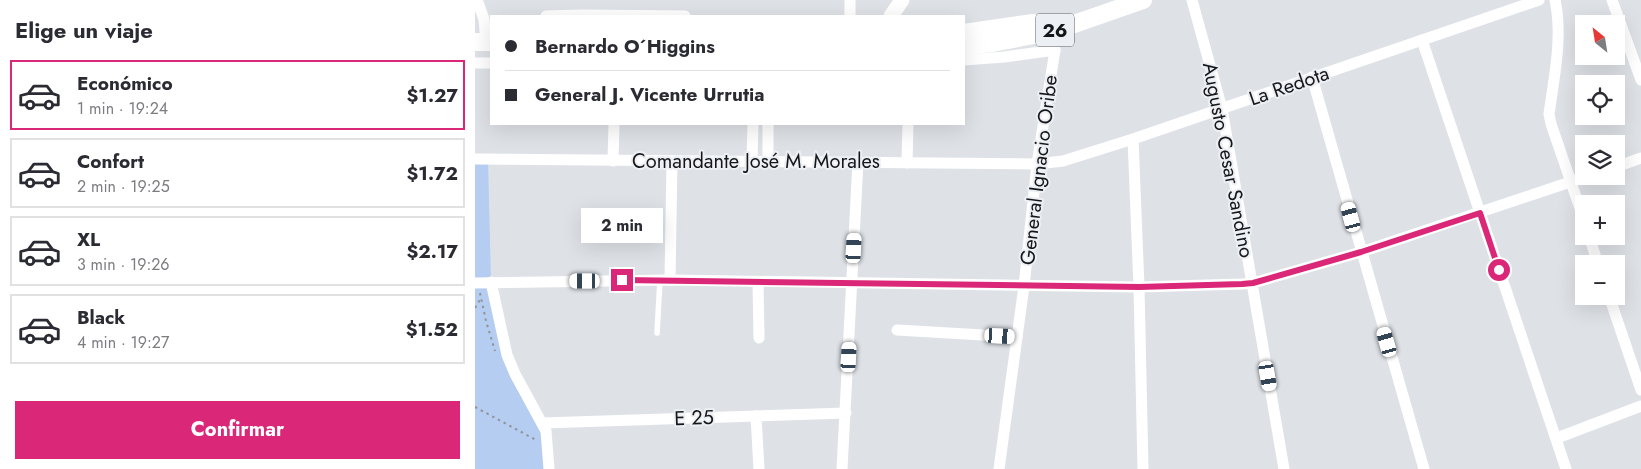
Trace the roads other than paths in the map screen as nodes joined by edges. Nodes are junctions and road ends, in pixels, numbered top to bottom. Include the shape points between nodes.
1 (477, 0) edge
2 (850, 0) edge
3 (902, 0) edge
4 (1112, 0) edge
5 (1143, 0) edge
6 (1193, 0) edge
7 (1539, 0) edge
8 (1555, 0) edge
9 (1613, 0) edge
10 (850, 15) edge
11 (892, 15) edge
12 (1052, 25) junction
13 (485, 33) edge
14 (965, 34) edge
15 (1422, 40) junction
16 (965, 46) edge
17 (1055, 50) junction
18 (965, 60) edge
19 (475, 63) edge
20 (490, 63) edge
21 (1312, 77) junction
22 (1641, 80) edge
23 (1222, 109) junction
24 (614, 125) edge
25 (753, 125) edge
26 (768, 125) edge
27 (908, 125) edge
28 (1133, 139) junction
29 (1641, 158) edge
30 (475, 159) edge
31 (751, 160) junction
32 (768, 160) junction
33 (613, 161) junction
34 (672, 161) junction
35 (859, 161) junction
36 (907, 163) junction
37 (1037, 164) junction
38 (1625, 164) edge
39 (1575, 181) edge
40 (1571, 182) junction
41 (1575, 195) edge
42 (1480, 213) junction
43 (1361, 252) junction
44 (665, 280) junction
45 (475, 282) edge
46 (491, 282) junction
47 (758, 282) junction
48 (853, 283) junction
49 (1253, 283) junction
50 (1024, 286) junction
51 (1139, 287) junction
52 (1612, 305) edge
53 (897, 330) dead end
54 (657, 333) dead end
55 (1017, 337) junction
56 (759, 338) dead end
57 (1641, 390) edge
58 (1641, 406) edge
59 (846, 413) junction
60 (756, 416) junction
61 (542, 424) junction
62 (1557, 438) junction
63 (549, 469) edge
64 (759, 469) edge
65 (842, 469) edge
66 (999, 469) edge
67 (1143, 469) edge
68 (1284, 469) edge
69 (1424, 469) edge
70 (1566, 469) edge

1 - 13 street
2 - 10 street
3 - 11 street
4 - 12 main road, 26
5 - 12 main road, 26
6 - 23 street, Augusto Cesar Sandino
7 - 15 street, La Redota
8 - 40 street via 1559,34 1549,114
9 - 22 street
12 - 14 main road, 26
12 - 16 main road, 26 via 992,43
12 - 17 street, General Ignacio Oribe
15 - 21 street, La Redota
15 - 42 street
17 - 18 street
17 - 37 street, General Ignacio Oribe
19 - 20 street
21 - 23 street, La Redota
21 - 43 street
23 - 28 street, La Redota
23 - 49 street, Augusto Cesar Sandino
24 - 33 street
25 - 31 street
26 - 32 street
27 - 36 street
28 - 37 street, La Redota via 1063,161
28 - 51 street
29 - 38 street
30 - 33 street, Comandante José M. Morales
31 - 32 street, Comandante José M. Morales
31 - 34 street, Comandante José M. Morales
32 - 35 street, Comandante José M. Morales
33 - 34 street, Comandante José M. Morales
34 - 44 street
35 - 36 street, Comandante José M. Morales
35 - 48 street
36 - 37 street, Comandante José M. Morales
37 - 50 street, General Ignacio Oribe
39 - 40 street
40 - 41 street
40 - 42 street
42 - 43 street
42 - 62 street
43 - 49 street
43 - 69 street
44 - 46 street
44 - 47 street
44 - 54 lane
45 - 46 street
46 - 61 street via 507,355
47 - 48 street
47 - 56 street
48 - 50 street
48 - 59 street
49 - 51 street
49 - 68 street, Augusto Cesar Sandino
50 - 51 street
50 - 55 street, General Ignacio Oribe
51 - 67 street
52 - 57 street
53 - 55 street
55 - 66 street, General Ignacio Oribe
58 - 62 street
59 - 60 street, E 25
59 - 65 street
60 - 61 street, E 25
60 - 64 street
61 - 63 street via 546,431
62 - 70 street

